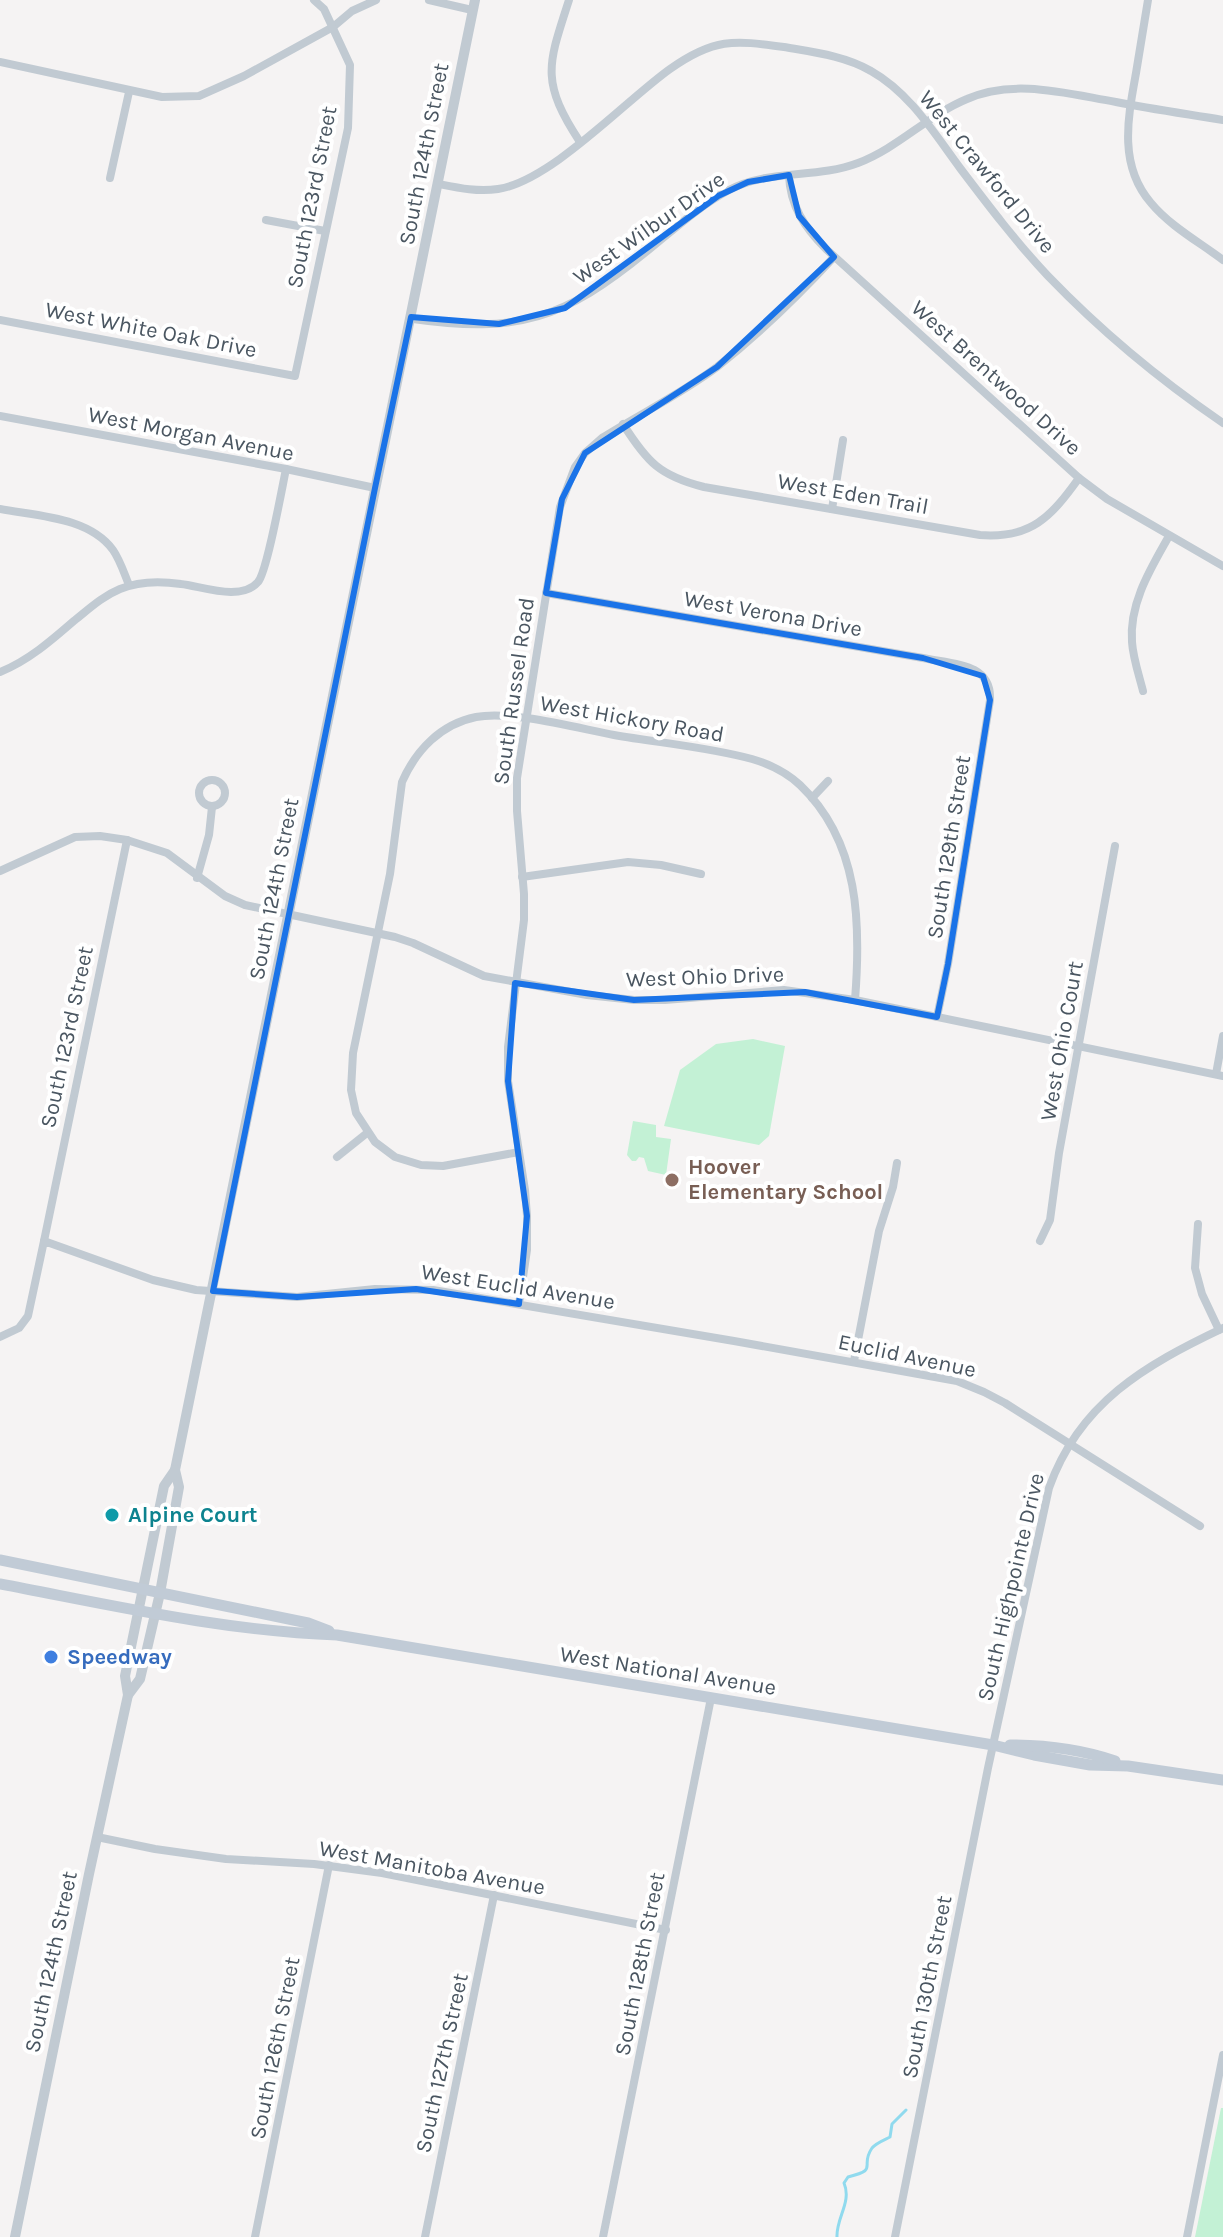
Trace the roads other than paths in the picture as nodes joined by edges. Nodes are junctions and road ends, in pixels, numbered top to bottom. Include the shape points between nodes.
1 (314, 0) edge
2 (376, 0) edge
3 (429, 0) edge
4 (569, 0) edge
5 (1148, 0) edge
6 (474, 5) edge
7 (333, 27) junction
8 (0, 62) edge
9 (129, 92) junction
10 (1130, 105) junction
11 (1223, 120) edge
12 (927, 123) junction
13 (580, 142) junction
14 (789, 175) junction
15 (110, 178) dead end
16 (439, 184) junction
17 (266, 220) dead end
18 (325, 231) junction
19 (834, 257) junction
20 (1223, 260) edge
21 (412, 318) junction
22 (0, 320) edge
23 (295, 376) joint
24 (0, 416) edge
25 (1223, 423) edge
26 (623, 424) junction
27 (843, 440) dead end
28 (286, 469) junction
29 (1079, 478) junction
30 (375, 488) junction
31 (0, 509) edge
32 (832, 509) junction
33 (1169, 536) junction
34 (1223, 566) edge
35 (129, 585) junction
36 (546, 593) junction
37 (0, 672) edge
38 (988, 682) joint
39 (1143, 691) dead end
40 (525, 718) junction
41 (828, 781) dead end
42 (812, 798) junction
43 (212, 807) dead end
44 (127, 840) junction
45 (1115, 846) dead end
46 (0, 871) edge
47 (701, 874) dead end
48 (522, 877) junction
49 (197, 878) junction
50 (289, 916) junction
51 (378, 933) junction
52 (516, 983) junction
53 (855, 1000) junction
54 (937, 1017) junction
55 (1223, 1036) edge
56 (1080, 1047) junction
57 (1220, 1075) edge
58 (367, 1133) junction
59 (519, 1152) junction
60 (337, 1157) dead end
61 (897, 1163) dead end
62 (1198, 1224) dead end
63 (44, 1241) junction
64 (1040, 1241) dead end
65 (213, 1291) junction
66 (519, 1304) junction
67 (1221, 1329) edge
68 (0, 1337) edge
69 (723, 1339) joint
70 (854, 1361) junction
71 (1070, 1443) junction
72 (175, 1470) junction
73 (1200, 1526) dead end
74 (0, 1560) edge
75 (0, 1584) edge
76 (142, 1589) junction
77 (160, 1593) junction
78 (137, 1610) junction
79 (156, 1613) junction
80 (337, 1635) junction
81 (128, 1695) junction
82 (711, 1698) junction
83 (993, 1745) junction
84 (1223, 1780) edge
85 (97, 1837) junction
86 (329, 1865) junction
87 (494, 1895) junction
88 (666, 1930) junction
89 (1223, 2055) edge
90 (1219, 2095) edge
91 (15, 2237) edge
92 (255, 2237) edge
93 (425, 2237) edge
94 (603, 2237) edge
95 (895, 2237) edge
96 (1187, 2237) edge

1 - 7 street, South 123rd Street
2 - 7 street
3 - 6 street
4 - 13 street via 554,44 551,73 556,101
5 - 10 street
6 - 16 street, South 124th Street
7 - 9 street via 199,96
7 - 18 street, South 123rd Street via 350,65 348,128
8 - 9 street
9 - 15 street
10 - 11 street, West Wilbur Drive
10 - 12 street, West Wilbur Drive via 1040,90 1000,90 965,99
10 - 20 street via 1127,146 1145,195 1167,219
12 - 13 street, West Crawford Drive via 891,85 859,65 812,51 737,42 687,57
12 - 14 street, West Wilbur Drive via 856,164
12 - 25 street, West Crawford Drive via 1002,223 1071,300
13 - 16 street, West Crawford Drive via 542,171 508,187 471,190
14 - 19 street, West Brentwood Drive via 799,216
14 - 21 street, West Wilbur Drive via 748,182 718,196 624,270 565,308 534,319 470,326
16 - 21 street, South 124th Street
17 - 18 street
18 - 23 street, South 123rd Street
19 - 26 street, South Russel Road via 717,367
19 - 29 street, West Brentwood Drive
21 - 30 street, South 124th Street
22 - 23 street, West White Oak Drive
24 - 28 street, West Morgan Avenue
26 - 32 street, West Eden Trail via 659,469 682,481
26 - 36 street, South Russel Road via 580,458 570,477
27 - 32 street
28 - 30 street, West Morgan Avenue
28 - 35 street via 258,582 245,590 220,592 159,582
29 - 32 street, West Eden Trail via 1038,524 1009,535 980,535
29 - 33 street, West Brentwood Drive
30 - 50 street, South 124th Street
31 - 35 street via 87,528 113,550
33 - 34 street, West Brentwood Drive
33 - 39 street via 1136,607 1132,641
35 - 37 street via 103,597 49,642
36 - 38 street, West Verona Drive via 923,658 971,668
36 - 40 street, South Russel Road
38 - 54 street, South 129th Street via 990,700
40 - 42 street, West Hickory Road via 750,759 783,772
40 - 48 street, South Russel Road via 517,811
40 - 51 street, West Hickory Road via 491,715 460,721 432,739 413,761 402,782
41 - 42 street
42 - 53 street, West Hickory Road via 852,876 858,946
43 - 49 street
44 - 46 street, West Ohio Drive via 75,837
44 - 49 street, West Ohio Drive via 167,853
44 - 63 street, South 123rd Street
45 - 56 street, West Ohio Court
47 - 48 street via 628,862
48 - 52 street, South Russel Road via 524,920
49 - 50 street, West Ohio Drive via 245,905
50 - 51 street, West Ohio Drive
50 - 65 street, South 124th Street
51 - 52 street, West Ohio Drive via 484,976
51 - 58 street, West Hickory Road via 351,1077 356,1113
52 - 53 street, West Ohio Drive via 634,1000 769,990
52 - 59 street, South Russel Road via 508,1081
53 - 54 street, West Ohio Drive
54 - 56 street, West Ohio Drive
55 - 57 street
56 - 57 street, West Ohio Drive
56 - 64 street, West Ohio Court via 1050,1220
58 - 59 street via 386,1152 421,1165
58 - 60 street
59 - 66 street, South Russel Road via 527,1250
61 - 70 street
62 - 67 street via 1195,1268
63 - 65 street, West Euclid Avenue via 153,1280
63 - 68 street via 28,1316 19,1328
65 - 66 street, West Euclid Avenue via 297,1297 416,1289
65 - 72 street, South 124th Street
66 - 69 street, West Euclid Avenue
67 - 71 street, South Highpointe Drive via 1118,1388
69 - 70 street, Euclid Avenue
70 - 71 street, Euclid Avenue via 973,1387
71 - 73 street, Euclid Avenue
71 - 83 street, South Highpointe Drive via 1049,1488
72 - 76 street, South 124th Street via 164,1486
72 - 77 street, South 124th Street via 179,1487
74 - 76 main road, West National Avenue
75 - 78 main road, West National Avenue
76 - 77 main road, West National Avenue
76 - 78 street, South 124th Street
77 - 79 street, South 124th Street
77 - 80 main road, West National Avenue via 308,1623
78 - 79 main road, West National Avenue
78 - 81 street, South 124th Street via 125,1676
79 - 80 main road, West National Avenue
79 - 81 street, South 124th Street via 140,1679
80 - 82 main road, West National Avenue
81 - 85 street, South 124th Street
82 - 83 main road, West National Avenue
82 - 88 street, South 128th Street
83 - 84 main road, West National Avenue via 1064,1748 1128,1766
83 - 95 street, South 130th Street
85 - 86 street, West Manitoba Avenue via 226,1859
85 - 91 street, South 124th Street
86 - 87 street, West Manitoba Avenue
86 - 92 street, South 126th Street
87 - 88 street, West Manitoba Avenue
87 - 93 street, South 127th Street
88 - 94 street, South 128th Street
89 - 90 street
90 - 96 street

